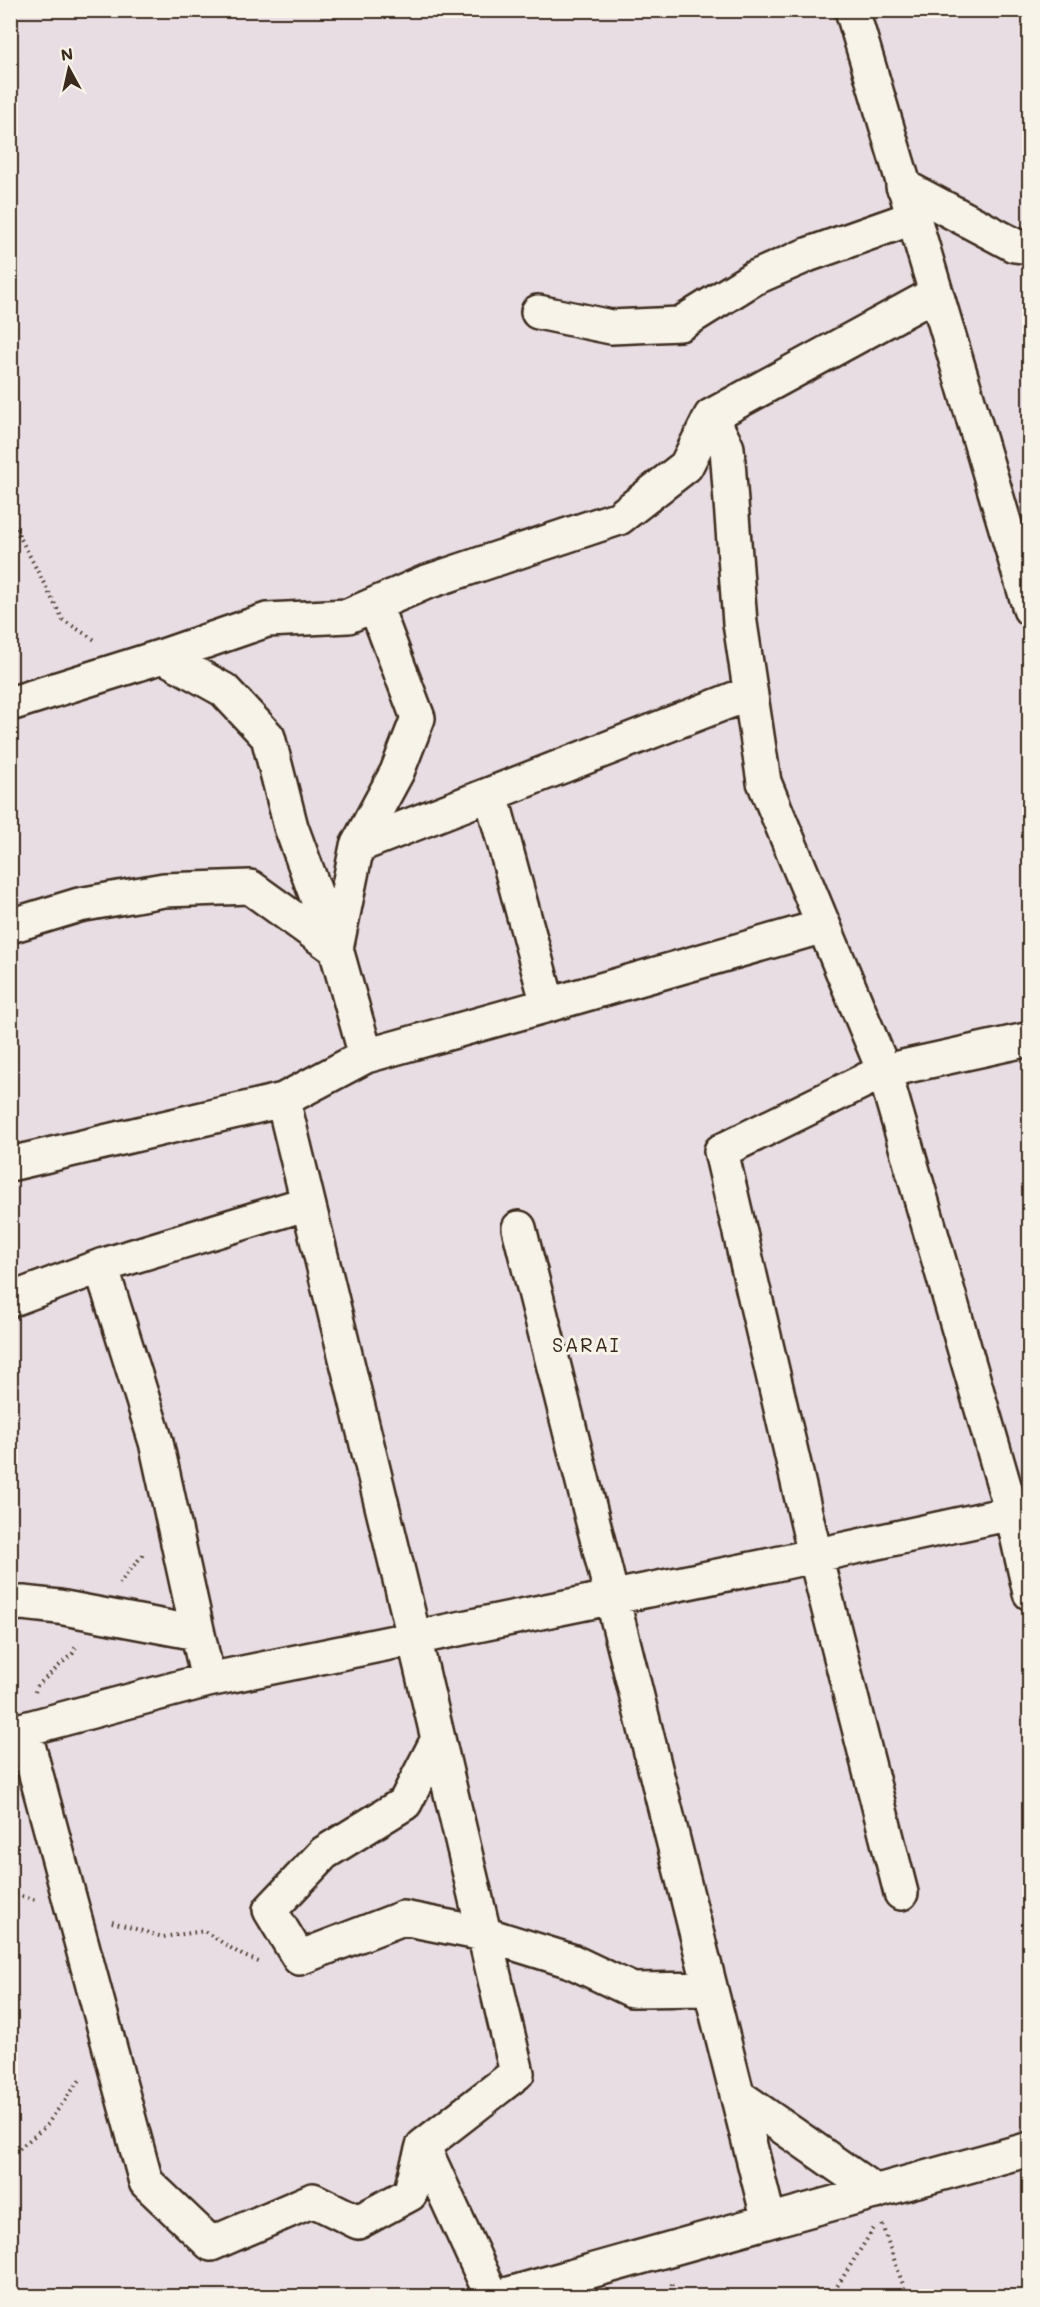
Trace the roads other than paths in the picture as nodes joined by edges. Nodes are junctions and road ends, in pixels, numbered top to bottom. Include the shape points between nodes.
1 (852, 10) edge
2 (903, 186) junction
3 (912, 218) junction
4 (1029, 247) edge
5 (935, 294) junction
6 (538, 312) dead end
7 (711, 416) junction
8 (375, 604) junction
9 (1029, 609) edge
10 (148, 660) junction
11 (750, 693) junction
12 (10, 704) edge
13 (491, 794) junction
14 (357, 846) junction
15 (10, 926) edge
16 (824, 926) junction
17 (336, 949) junction
18 (548, 1005) junction
19 (1029, 1039) edge
20 (366, 1056) junction
21 (891, 1069) junction
22 (283, 1100) junction
23 (10, 1164) edge
24 (308, 1203) junction
25 (519, 1228) dead end
26 (101, 1266) junction
27 (10, 1300) edge
28 (1021, 1511) edge
29 (815, 1555) junction
30 (1029, 1593) edge
31 (612, 1597) junction
32 (10, 1604) edge
33 (197, 1633) junction
34 (414, 1638) junction
35 (208, 1680) junction
36 (17, 1732) edge
37 (438, 1739) junction
38 (901, 1893) dead end
39 (484, 1934) junction
40 (710, 1989) junction
41 (737, 2095) junction
42 (423, 2146) junction
43 (1029, 2149) edge
44 (876, 2192) junction
45 (769, 2221) junction
46 (492, 2296) edge
47 (502, 2296) edge

1 - 2 street
2 - 3 street
2 - 4 street via 1014,245
3 - 5 street
3 - 6 street via 807,255 754,279 680,324 611,327
5 - 7 street
5 - 9 street
7 - 8 street via 686,466 618,518 424,583
7 - 11 street via 728,448 740,623
8 - 10 street via 348,616 267,620
8 - 14 street via 418,718 397,772
10 - 12 street
10 - 17 street via 224,690 268,737 291,827
11 - 13 street
11 - 16 street via 764,782
13 - 14 street
13 - 18 street
14 - 17 street
15 - 17 street via 79,905 164,890 250,887
16 - 18 street
16 - 21 street
17 - 20 street
18 - 20 street
19 - 21 street
20 - 22 street
21 - 28 street
21 - 29 street via 721,1151
22 - 23 street
22 - 24 street
24 - 26 street
24 - 34 street
25 - 31 street
26 - 27 street
26 - 33 street via 156,1442
28 - 29 street
28 - 30 street
29 - 31 street
29 - 38 street
31 - 34 street
31 - 40 street
32 - 33 street via 59,1607
33 - 35 street
34 - 35 street
34 - 37 street
35 - 36 street
36 - 42 street via 146,2182 211,2244 313,2200 358,2222 410,2194
37 - 39 street
37 - 39 street via 405,1803 324,1853 270,1911 299,1958 403,1918
39 - 40 street via 571,1961 632,1990
39 - 42 street via 517,2073
40 - 41 street
41 - 44 street
41 - 45 street
42 - 46 street
43 - 44 street
44 - 45 street
45 - 47 street

